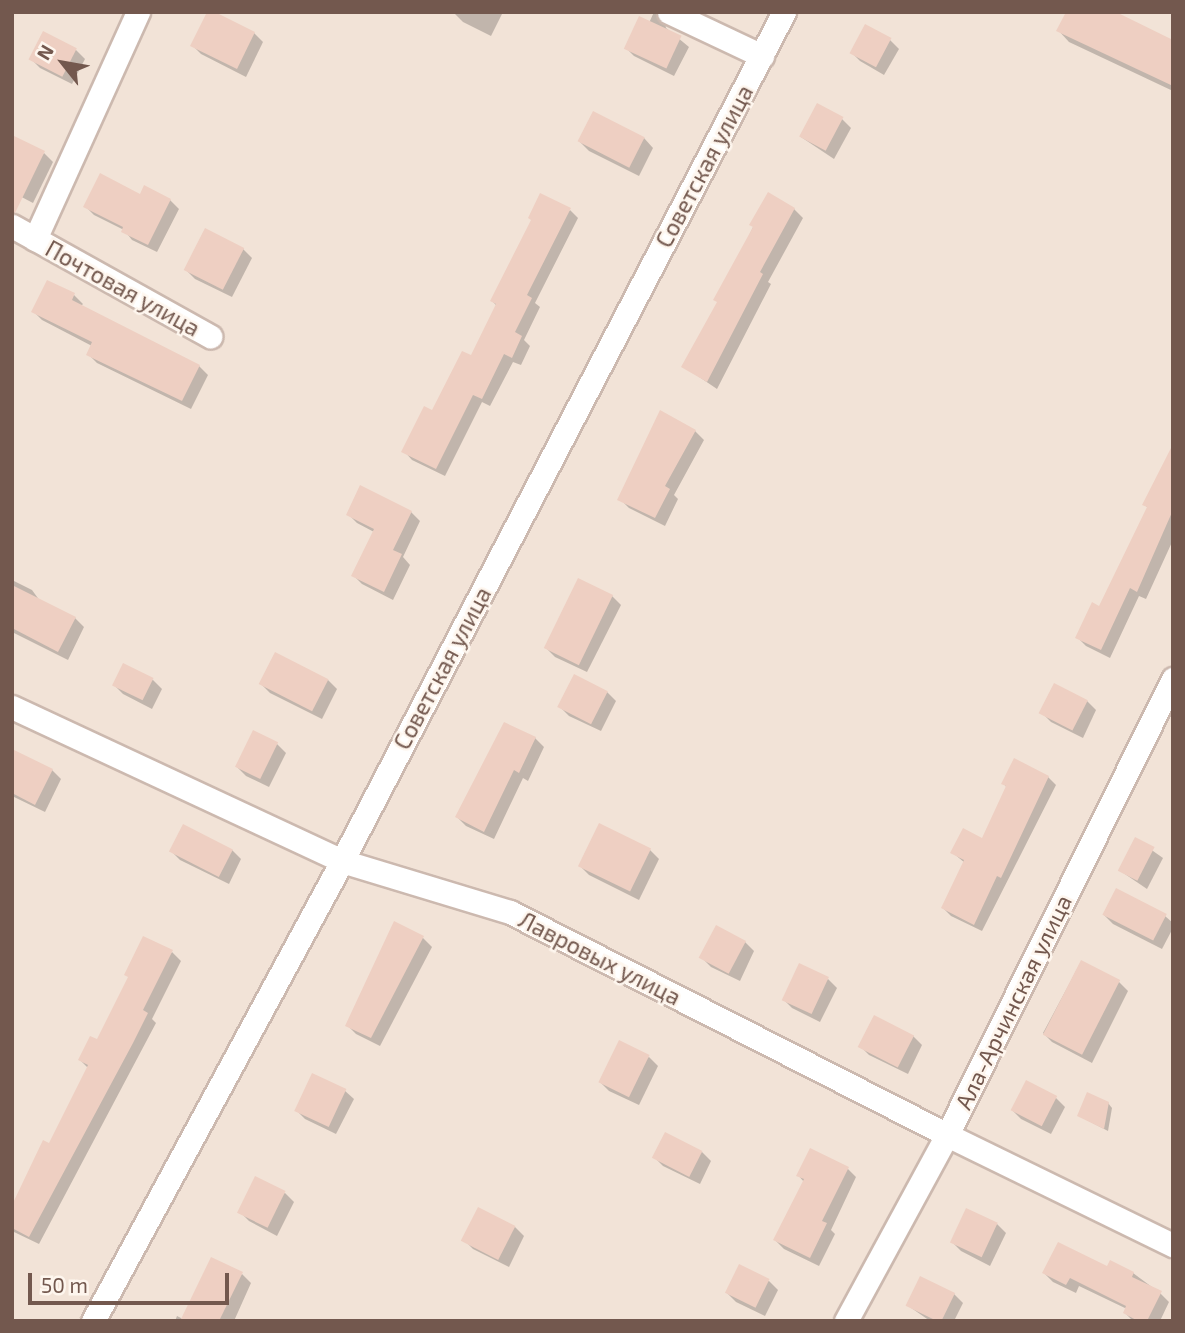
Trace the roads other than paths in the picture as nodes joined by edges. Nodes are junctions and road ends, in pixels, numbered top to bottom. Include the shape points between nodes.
1 (138, 12) edge
2 (669, 12) edge
3 (784, 12) edge
4 (762, 56) junction
5 (12, 226) edge
6 (35, 239) junction
7 (210, 337) dead end
8 (1173, 679) edge
9 (12, 707) edge
10 (342, 860) junction
11 (947, 1135) junction
12 (1173, 1245) edge
13 (93, 1321) edge
14 (846, 1321) edge

1 - 6 street, Почтовая улица
2 - 4 street
3 - 4 street, Советская улица
4 - 10 street, Советская улица
5 - 6 street, Почтовая улица
6 - 7 street, Почтовая улица
8 - 11 street, Ала-Арчинская улица
9 - 10 street, Лавровых улица
10 - 11 street, Лавровых улица via 510,912
10 - 13 street, Советская улица
11 - 12 street, Лавровых улица
11 - 14 street, Ала-Арчинская улица

